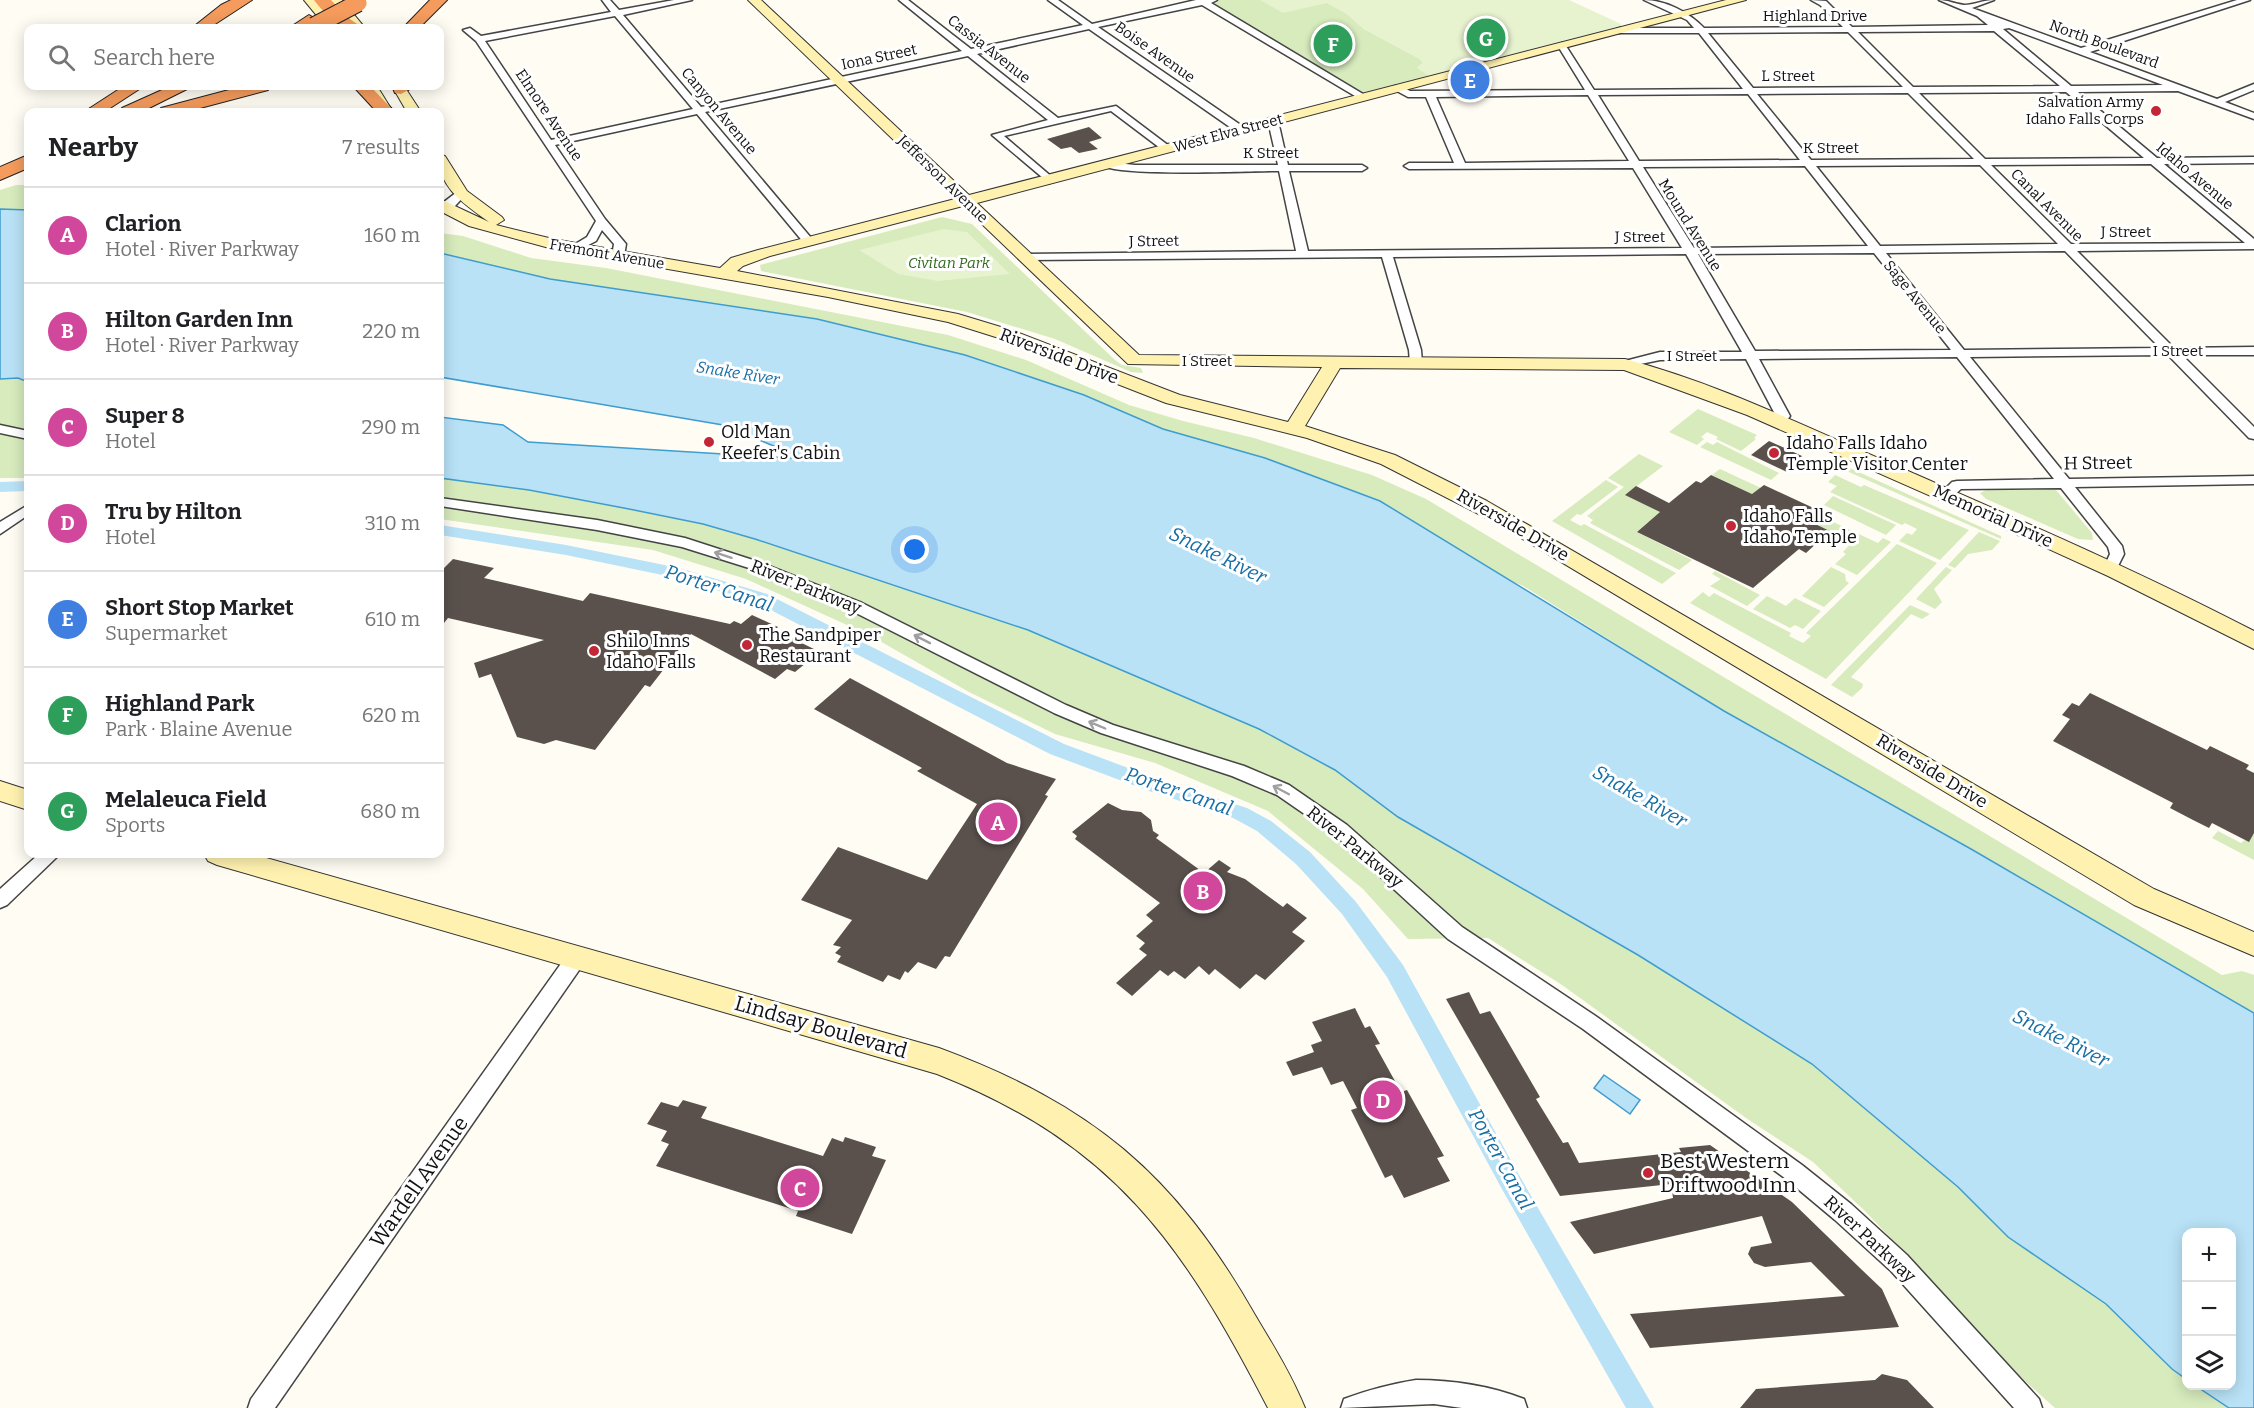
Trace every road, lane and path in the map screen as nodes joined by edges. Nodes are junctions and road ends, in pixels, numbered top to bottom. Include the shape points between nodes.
1 (244, 0) edge
2 (309, 0) edge
3 (322, 0) edge
4 (335, 0) edge
5 (439, 0) edge
6 (606, 0) edge
7 (688, 0) edge
8 (754, 0) edge
9 (903, 0) edge
10 (1052, 0) edge
11 (1648, 0) edge
12 (1740, 0) edge
13 (1815, 0) edge
14 (1943, 0) edge
15 (1990, 0) edge
16 (2246, 0) edge
17 (356, 1) edge
18 (1206, 1) edge
19 (1963, 8) junction
20 (617, 13) junction
21 (1980, 14) junction
22 (1682, 15) junction
23 (205, 24) edge
24 (314, 24) edge
25 (316, 24) edge
26 (349, 24) edge
27 (354, 24) edge
28 (415, 24) edge
29 (2009, 25) junction
30 (1090, 27) junction
31 (1997, 28) junction
32 (1850, 29) junction
33 (467, 30) dead end
34 (1701, 30) junction
35 (1620, 31) junction
36 (478, 39) junction
37 (1562, 45) junction
38 (2082, 51) junction
39 (970, 53) junction
40 (839, 81) junction
41 (2254, 87) edge
42 (1398, 88) junction
43 (2180, 88) junction
44 (2069, 89) junction
45 (129, 90) edge
46 (175, 90) edge
47 (247, 90) edge
48 (365, 90) edge
49 (373, 90) edge
50 (402, 90) edge
51 (1910, 90) junction
52 (1750, 91) junction
53 (1591, 92) junction
54 (1430, 94) junction
55 (1363, 97) junction
56 (2217, 102) junction
57 (99, 108) edge
58 (137, 108) edge
59 (182, 108) edge
60 (382, 108) edge
61 (384, 108) edge
62 (412, 108) edge
63 (700, 111) junction
64 (2254, 116) edge
65 (1056, 121) junction
66 (1273, 121) junction
67 (1240, 130) junction
68 (550, 143) junction
69 (1168, 149) junction
70 (2254, 160) edge
71 (2154, 161) junction
72 (1982, 162) junction
73 (1808, 163) junction
74 (1107, 165) junction
75 (1635, 165) junction
76 (444, 166) edge
77 (1409, 166) dead end
78 (1461, 166) junction
79 (1286, 168) junction
80 (1362, 168) dead end
81 (1049, 180) junction
82 (461, 194) junction
83 (965, 202) junction
84 (444, 205) edge
85 (444, 208) edge
86 (601, 221) junction
87 (512, 232) junction
88 (808, 242) junction
89 (2254, 245) edge
90 (2068, 247) junction
91 (573, 249) junction
92 (1878, 250) junction
93 (1690, 251) junction
94 (1386, 253) junction
95 (1303, 255) junction
96 (618, 256) junction
97 (1026, 257) junction
98 (712, 273) junction
99 (2171, 351) junction
100 (2254, 351) edge
101 (1961, 353) junction
102 (1751, 356) junction
103 (1131, 358) joint
104 (1334, 362) junction
105 (1416, 363) junction
106 (1625, 364) junction
107 (1778, 422) junction
108 (0, 429) edge
109 (1293, 429) junction
110 (24, 434) edge
111 (2254, 435) edge
112 (2254, 480) edge
113 (2064, 482) junction
114 (1946, 495) junction
115 (444, 503) edge
116 (24, 512) edge
117 (0, 529) edge
118 (2111, 567) junction
119 (2254, 642) edge
120 (0, 792) edge
121 (24, 799) edge
122 (47, 858) edge
123 (231, 858) edge
124 (0, 900) edge
125 (2254, 944) edge
126 (577, 957) junction
127 (260, 1408) edge
128 (1287, 1408) edge
129 (1353, 1408) edge
130 (1515, 1408) edge
131 (2030, 1408) edge

1 - 23 highway
2 - 24 street
3 - 26 highway
4 - 27 street
5 - 28 highway
6 - 20 street, Canyon Avenue
7 - 20 street
8 - 40 street, Jefferson Avenue
9 - 39 street, Cassia Avenue
10 - 30 street, Boise Avenue
11 - 22 street, Sage Avenue
12 - 22 street, West Elva Street
13 - 32 street, Canal Avenue
14 - 19 street, North Boulevard
15 - 19 street
16 - 38 street
17 - 25 highway, bridge
18 - 30 street, Iona Street
18 - 55 street
19 - 21 street, North Boulevard
20 - 36 street
20 - 63 street, Canyon Avenue
21 - 29 street, North Boulevard
21 - 31 street, Idaho Avenue
22 - 34 street, Sage Avenue
22 - 35 street, West Elva Street
29 - 31 street, Highland Drive
29 - 38 street, North Boulevard
30 - 39 street, Iona Street
30 - 67 street, Boise Avenue
31 - 32 street, Highland Drive
31 - 44 street, Idaho Avenue
32 - 34 street, Highland Drive
32 - 51 street, Canal Avenue
33 - 36 street, Elmore Avenue
34 - 35 street, Highland Drive
34 - 52 street, Sage Avenue
35 - 37 street, West Elva Street
36 - 68 street, Elmore Avenue
37 - 42 street, West Elva Street
37 - 53 street, Mound Avenue
38 - 43 street, North Boulevard
39 - 40 street, Iona Street
39 - 65 street, Cassia Avenue
40 - 63 street, Iona Street
40 - 83 street, Jefferson Avenue
41 - 56 street
42 - 54 street, L Street via 1408,94
42 - 55 street, West Elva Street
43 - 44 street, L Street
43 - 56 street, North Boulevard
44 - 51 street, L Street
44 - 71 street, Idaho Avenue
45 - 57 highway
46 - 58 highway
47 - 59 highway
48 - 60 highway
49 - 61 street
50 - 62 street
51 - 52 street, L Street
51 - 72 street, Canal Avenue
52 - 53 street, L Street
52 - 73 street, Sage Avenue
53 - 54 street, L Street
53 - 75 street, Mound Avenue
54 - 78 street
55 - 66 street, West Elva Street
56 - 64 street, North Boulevard
63 - 68 street, Iona Street
63 - 88 street, Canyon Avenue
65 - 69 street via 1113,108
65 - 81 street via 997,135
66 - 67 street, West Elva Street
66 - 79 street
67 - 69 street, West Elva Street
68 - 86 street, Elmore Avenue
69 - 74 street, West Elva Street
70 - 71 street, K Street
71 - 72 street, K Street
71 - 89 street, Idaho Avenue
72 - 73 street, K Street
72 - 90 street, Canal Avenue
73 - 75 street, K Street
73 - 92 street, Sage Avenue
74 - 79 street, K Street
74 - 81 street, West Elva Street
75 - 78 street, K Street
75 - 93 street, Mound Avenue
76 - 82 street, Fremont Avenue
77 - 78 street, K Street
79 - 80 street, K Street
79 - 95 street
81 - 83 street, West Elva Street
82 - 84 street
82 - 87 street, Fremont Avenue
83 - 88 street, West Elva Street
83 - 97 street, Jefferson Avenue
85 - 87 street, Fremont Avenue
86 - 91 street via 592,239
86 - 96 street, Elmore Avenue via 620,244
87 - 91 street, Fremont Avenue
88 - 98 street, West Elva Street via 736,262
89 - 90 street, J Street
90 - 92 street, J Street
90 - 99 street, Canal Avenue
91 - 96 street, Fremont Avenue
92 - 93 street, J Street
92 - 101 street, Sage Avenue
93 - 94 street, J Street
93 - 102 street, Mound Avenue
94 - 95 street, J Street
94 - 105 street
95 - 97 street, J Street
96 - 98 street, Fremont Avenue
97 - 103 street, Jefferson Avenue
98 - 109 street, Riverside Drive via 952,318 1033,343 1187,404
99 - 100 street, I Street
99 - 101 street, I Street
99 - 111 street, Canal Avenue
101 - 102 street, I Street
101 - 113 street, Sage Avenue
102 - 106 street, I Street via 1660,356
102 - 107 street, Mound Avenue via 1780,406 1783,416
103 - 104 street, I Street
104 - 105 street, I Street
104 - 109 street
105 - 106 street, I Street
106 - 107 street, Memorial Drive
107 - 114 street, Memorial Drive
108 - 110 street
109 - 125 street, Riverside Drive via 1396,462 1448,487 2136,892 2180,915
112 - 113 street, H Street
113 - 114 street, H Street via 1957,485
113 - 118 street, Sage Avenue via 2115,546 2117,554
114 - 118 street, Memorial Drive
131 -> 115 street, River Parkway via 1899,1263 1843,1212 1590,1023 1455,933 1341,830 1283,790 1060,710 858,607 799,582 685,543 597,525
116 - 117 street
118 - 119 street, Memorial Drive
120 - 121 street
122 - 124 street
123 - 126 street, Lindsay Boulevard
126 - 127 street, Wardell Avenue
126 - 128 street, Lindsay Boulevard via 939,1062 982,1077 1035,1104 1097,1146 1146,1190 1182,1230 1235,1310
129 - 130 street via 1412,1391 1452,1392

